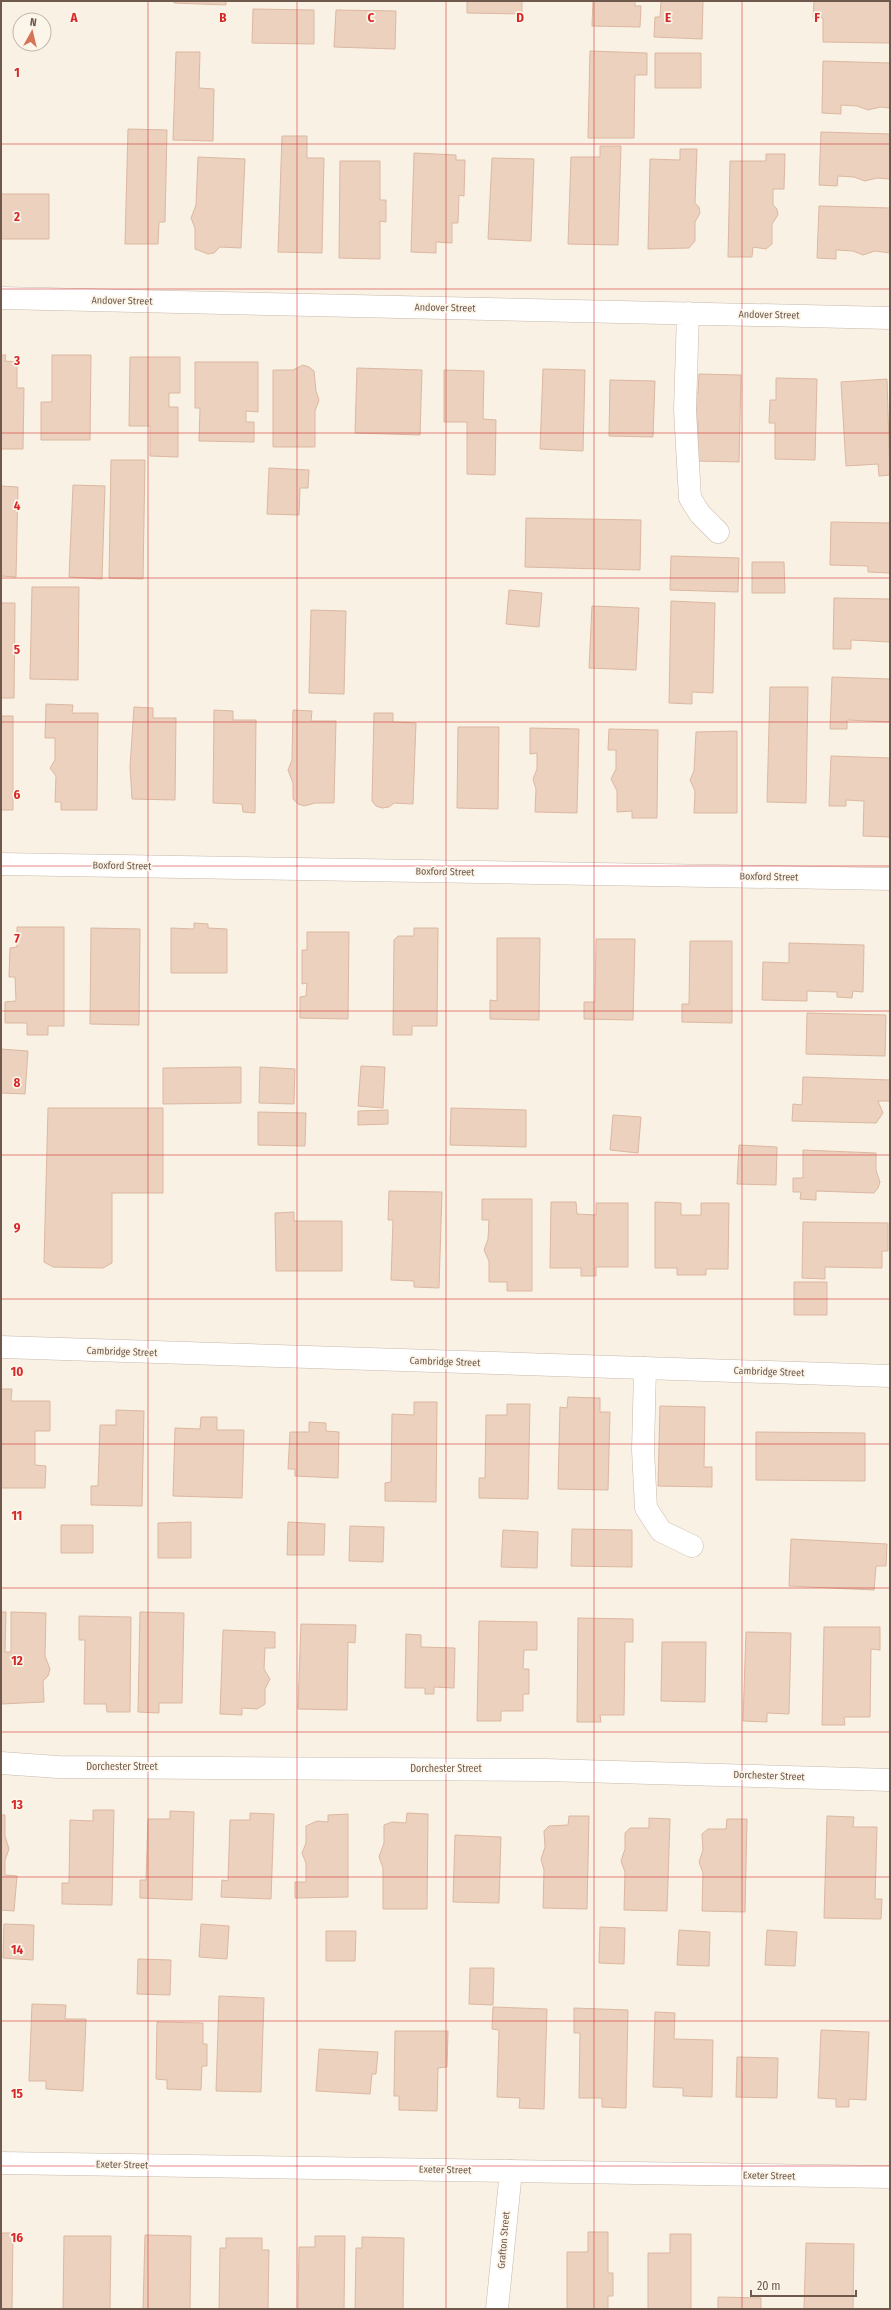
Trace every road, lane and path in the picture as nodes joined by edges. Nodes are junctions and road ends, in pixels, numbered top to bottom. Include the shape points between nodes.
1 (1, 298) edge
2 (688, 313) junction
3 (890, 318) edge
4 (718, 532) dead end
5 (1, 864) edge
6 (890, 878) edge
7 (1, 1347) edge
8 (645, 1368) junction
9 (890, 1376) edge
10 (692, 1546) dead end
11 (1, 1763) edge
12 (890, 1780) edge
13 (1, 2163) edge
14 (511, 2172) junction
15 (890, 2177) edge
16 (497, 2309) edge

1 - 2 street, Andover Street
2 - 3 street, Andover Street
2 - 4 street via 685,410 690,498 700,514
5 - 6 street, Boxford Street
7 - 8 street, Cambridge Street
8 - 9 street, Cambridge Street
8 - 10 street via 643,1450 646,1508 661,1531
11 - 12 street, Dorchester Street via 58,1767 545,1770
13 - 14 street, Exeter Street
14 - 15 street, Exeter Street
14 - 16 street, Grafton Street

